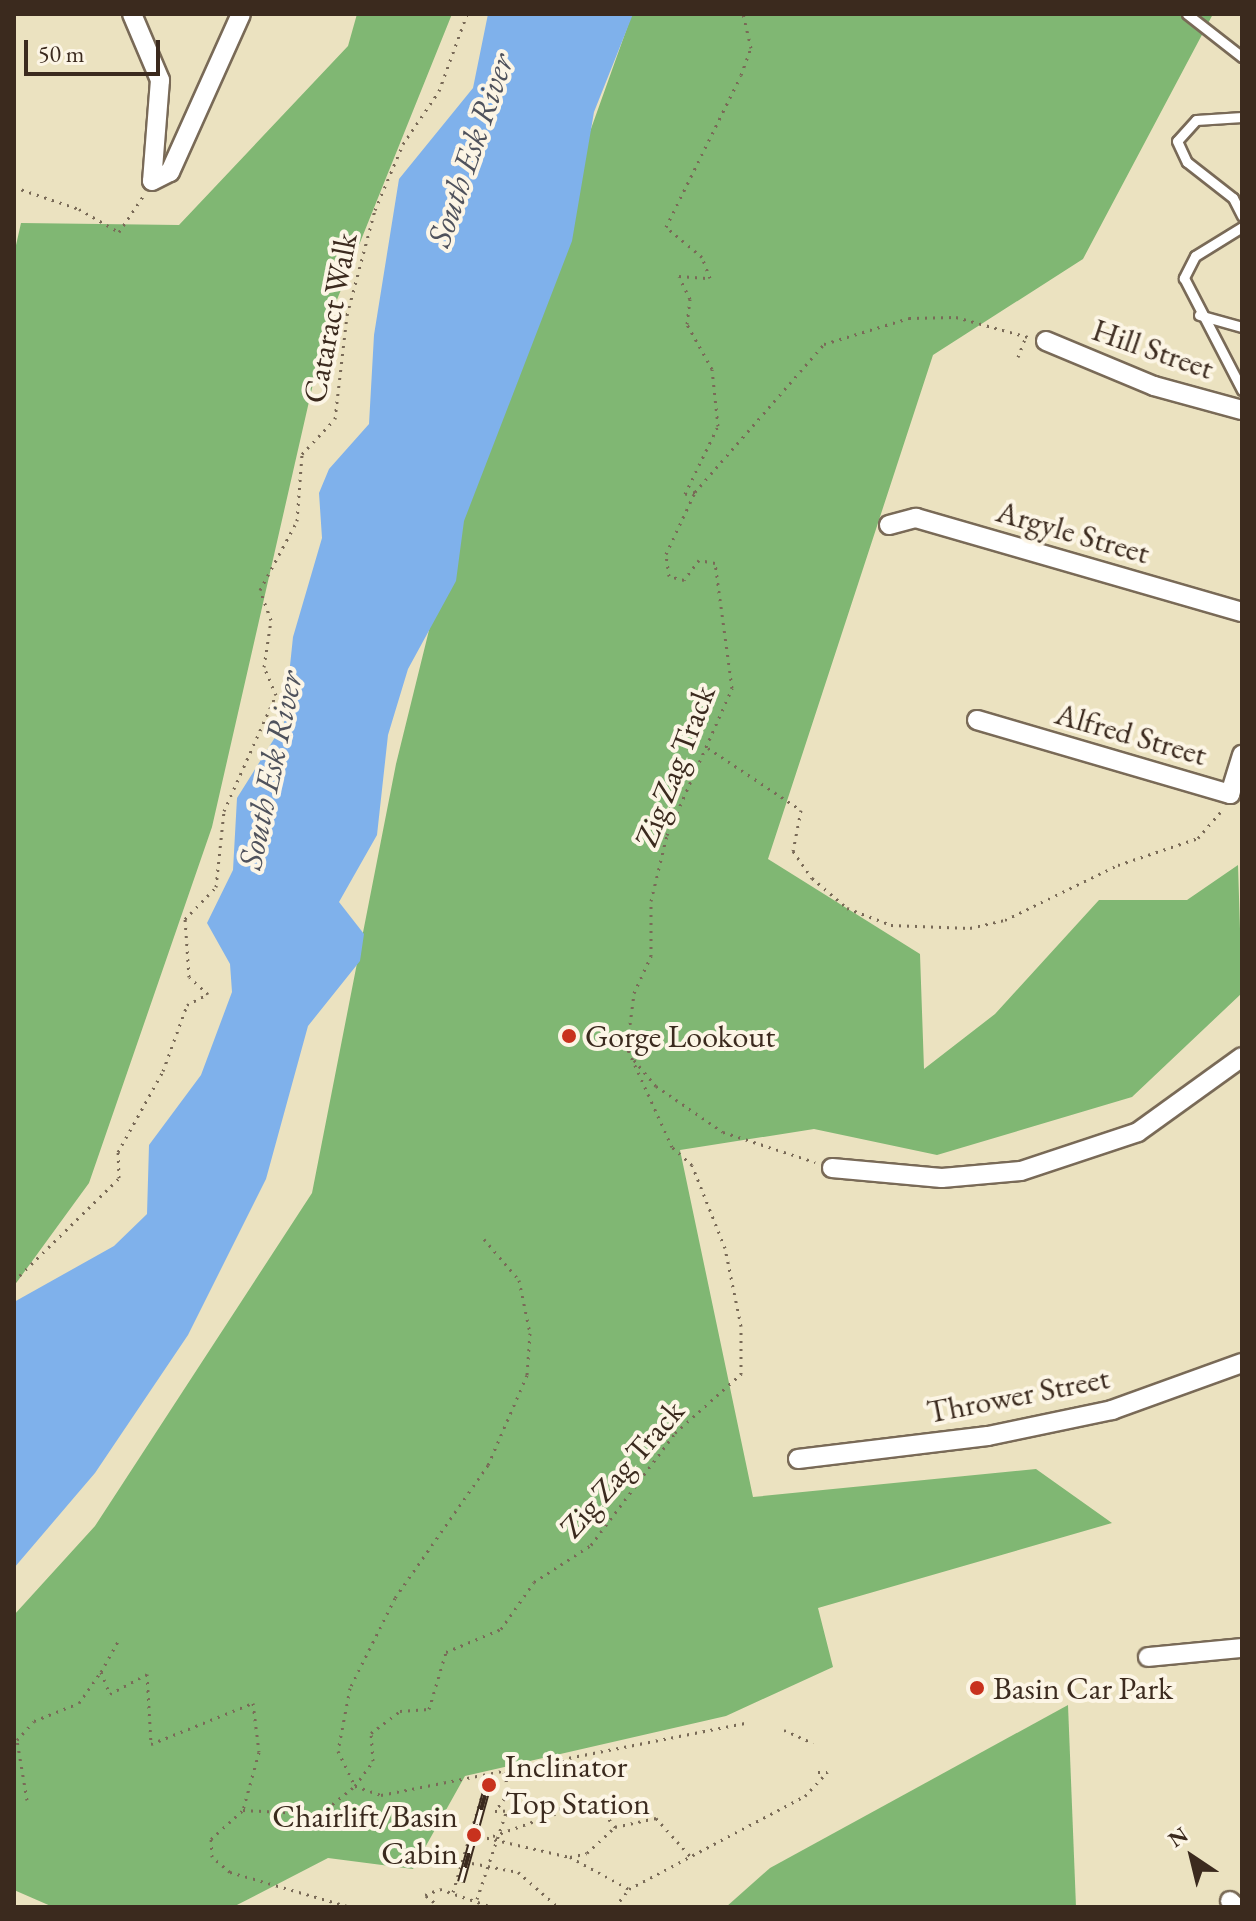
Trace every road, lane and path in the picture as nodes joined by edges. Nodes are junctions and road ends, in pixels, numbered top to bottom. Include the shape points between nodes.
1 (132, 14) edge
2 (241, 14) edge
3 (467, 14) edge
4 (743, 14) edge
5 (1187, 14) edge
6 (1242, 57) edge
7 (1242, 117) edge
8 (152, 181) junction
9 (14, 187) edge
10 (1242, 216) edge
11 (1242, 227) edge
12 (1199, 315) junction
13 (1242, 327) edge
14 (1026, 336) junction
15 (1046, 341) joint
16 (1018, 357) dead end
17 (1242, 390) edge
18 (1242, 410) edge
19 (695, 492) junction
20 (889, 525) dead end
21 (1242, 612) edge
22 (977, 720) dead end
23 (708, 748) junction
24 (1242, 755) edge
25 (1230, 794) junction
26 (569, 1036) dead end
27 (627, 1048) junction
28 (631, 1057) junction
29 (1242, 1057) edge
30 (832, 1168) joint
31 (484, 1239) dead end
32 (14, 1281) edge
33 (1242, 1363) edge
34 (798, 1459) dead end
35 (118, 1641) dead end
36 (1242, 1648) edge
37 (1148, 1657) dead end
38 (101, 1672) junction
39 (749, 1722) dead end
40 (784, 1730) dead end
41 (813, 1743) dead end
42 (504, 1772) junction
43 (818, 1772) dead end
44 (355, 1786) junction
45 (483, 1792) dead end
46 (27, 1800) dead end
47 (243, 1810) junction
48 (562, 1811) junction
49 (506, 1813) junction
50 (615, 1827) junction
51 (479, 1836) dead end
52 (493, 1836) junction
53 (570, 1857) junction
54 (692, 1858) junction
55 (488, 1862) junction
56 (472, 1863) dead end
57 (629, 1889) junction
58 (453, 1892) junction
59 (477, 1899) junction
60 (346, 1906) edge
61 (419, 1907) edge
62 (440, 1907) edge
63 (492, 1907) edge
64 (558, 1907) edge
65 (615, 1907) edge

1 - 8 street via 160,80
2 - 8 street via 170,172
3 - 32 path, Cataract Walk via 439,91 403,144 375,210 347,315 335,419 302,454 297,521 260,590 271,620 264,667 276,695 224,811 222,872 185,919 189,977 208,994 187,1005 163,1071 118,1152 119,1178
4 - 19 path, Zig Zag Track via 751,48 666,227 702,257 710,278 679,276 690,299 687,324 712,369 718,426 685,494
5 - 6 lane
7 - 10 lane via 1196,120 1177,141 1187,162 1233,198
8 - 9 path via 119,232
11 - 12 lane via 1187,265 1184,278
12 - 13 lane
12 - 17 lane
14 - 15 path
14 - 16 path
14 - 19 path via 956,317 925,318 824,344
15 - 18 street, Hill Street via 1154,386
19 - 23 path, Zig Zag Track via 666,554 673,582 684,580 699,560 715,563 733,665
20 - 21 street, Argyle Street via 916,518
22 - 25 street, Alfred Street
23 - 25 path via 801,810 796,859 847,908 891,925 970,928 1198,838
23 - 27 path, Zig Zag Track via 667,835 651,901 651,956 634,993
24 - 25 street, Alfred Street
26 - 27 path
27 - 28 path, Zig Zag Track
28 - 30 path via 656,1086 723,1132
28 - 44 path, Zig Zag Track via 672,1147 692,1165 725,1248 741,1326 741,1374 675,1433 591,1545 534,1582 501,1629 446,1652 429,1709 400,1711 371,1733 373,1761
29 - 30 street via 1138,1132 1021,1171 942,1178
31 - 44 path via 519,1280 530,1333 527,1375 488,1465 395,1598 350,1688 338,1751
33 - 34 street, Thrower Street via 1112,1410 988,1436
35 - 38 path
36 - 37 street
38 - 46 path via 79,1703 34,1721 17,1740
38 - 47 path via 110,1694 147,1674 151,1744 253,1703 259,1752
39 - 42 path
40 - 41 path
42 - 44 path via 381,1795
42 - 49 path via 509,1792 495,1811
43 - 54 path via 827,1772 805,1796
44 - 47 path, Zig Zag Track via 320,1814
45 - 58 path
47 - 60 path via 218,1827 212,1857 230,1872
48 - 49 path
48 - 50 path via 599,1807
48 - 52 path
49 - 52 path
50 - 53 path via 587,1853
50 - 54 path via 656,1818
51 - 52 path
52 - 53 path
52 - 55 path
53 - 57 path
54 - 57 path
55 - 56 path
55 - 59 path
55 - 64 path via 518,1872
57 - 65 path
58 - 59 path
58 - 62 path via 425,1895
59 - 63 path
60 - 61 path

